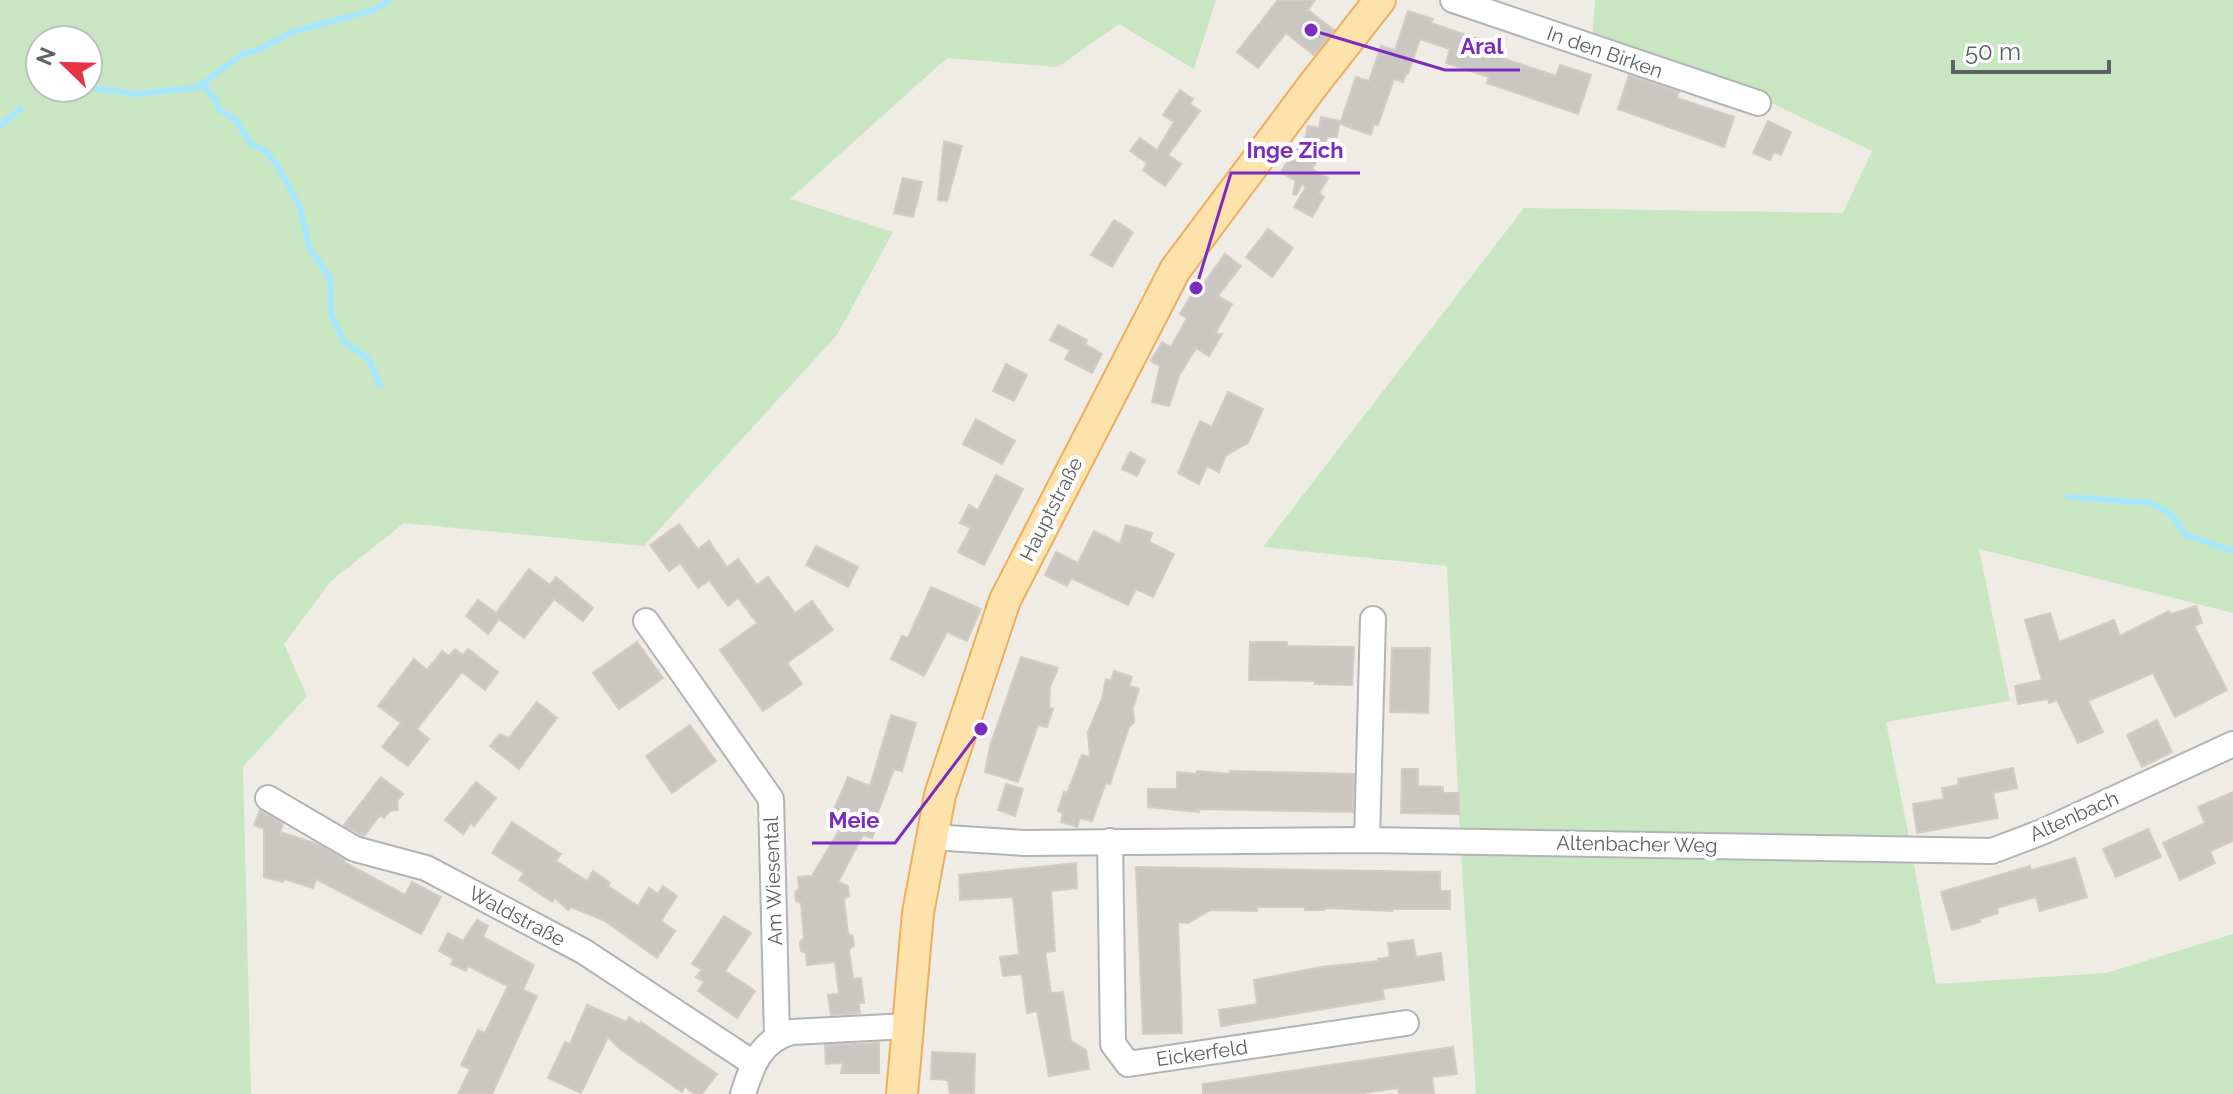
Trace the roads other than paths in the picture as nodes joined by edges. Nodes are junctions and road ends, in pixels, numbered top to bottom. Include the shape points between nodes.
1 (1380, 0) edge
2 (1453, 0) edge
3 (1758, 103) dead end
4 (1373, 619) dead end
5 (646, 621) dead end
6 (2233, 744) edge
7 (268, 798) dead end
8 (931, 837) junction
9 (1367, 840) junction
10 (1110, 841) junction
11 (1907, 848) joint
12 (1406, 1023) dead end
13 (908, 1026) junction
14 (777, 1036) junction
15 (753, 1063) junction
16 (743, 1094) edge
17 (902, 1094) edge

1 - 8 main road, Hauptstraße via 1175,270 1005,600
2 - 3 street, In den Birken
4 - 9 street
5 - 14 street, Am Wiesental via 771,799
6 - 11 street, Altenbach via 1992,851
7 - 15 street, Waldstraße via 355,849 426,868 583,951
8 - 10 street, Altenbacher Weg
8 - 13 main road, Hauptstraße
9 - 10 street, Altenbacher Weg
9 - 11 street, Altenbacher Weg
10 - 12 street, Eickerfeld via 1113,1044 1128,1064
13 - 14 street
13 - 17 main road, Hauptstraße
14 - 15 street
15 - 16 street

